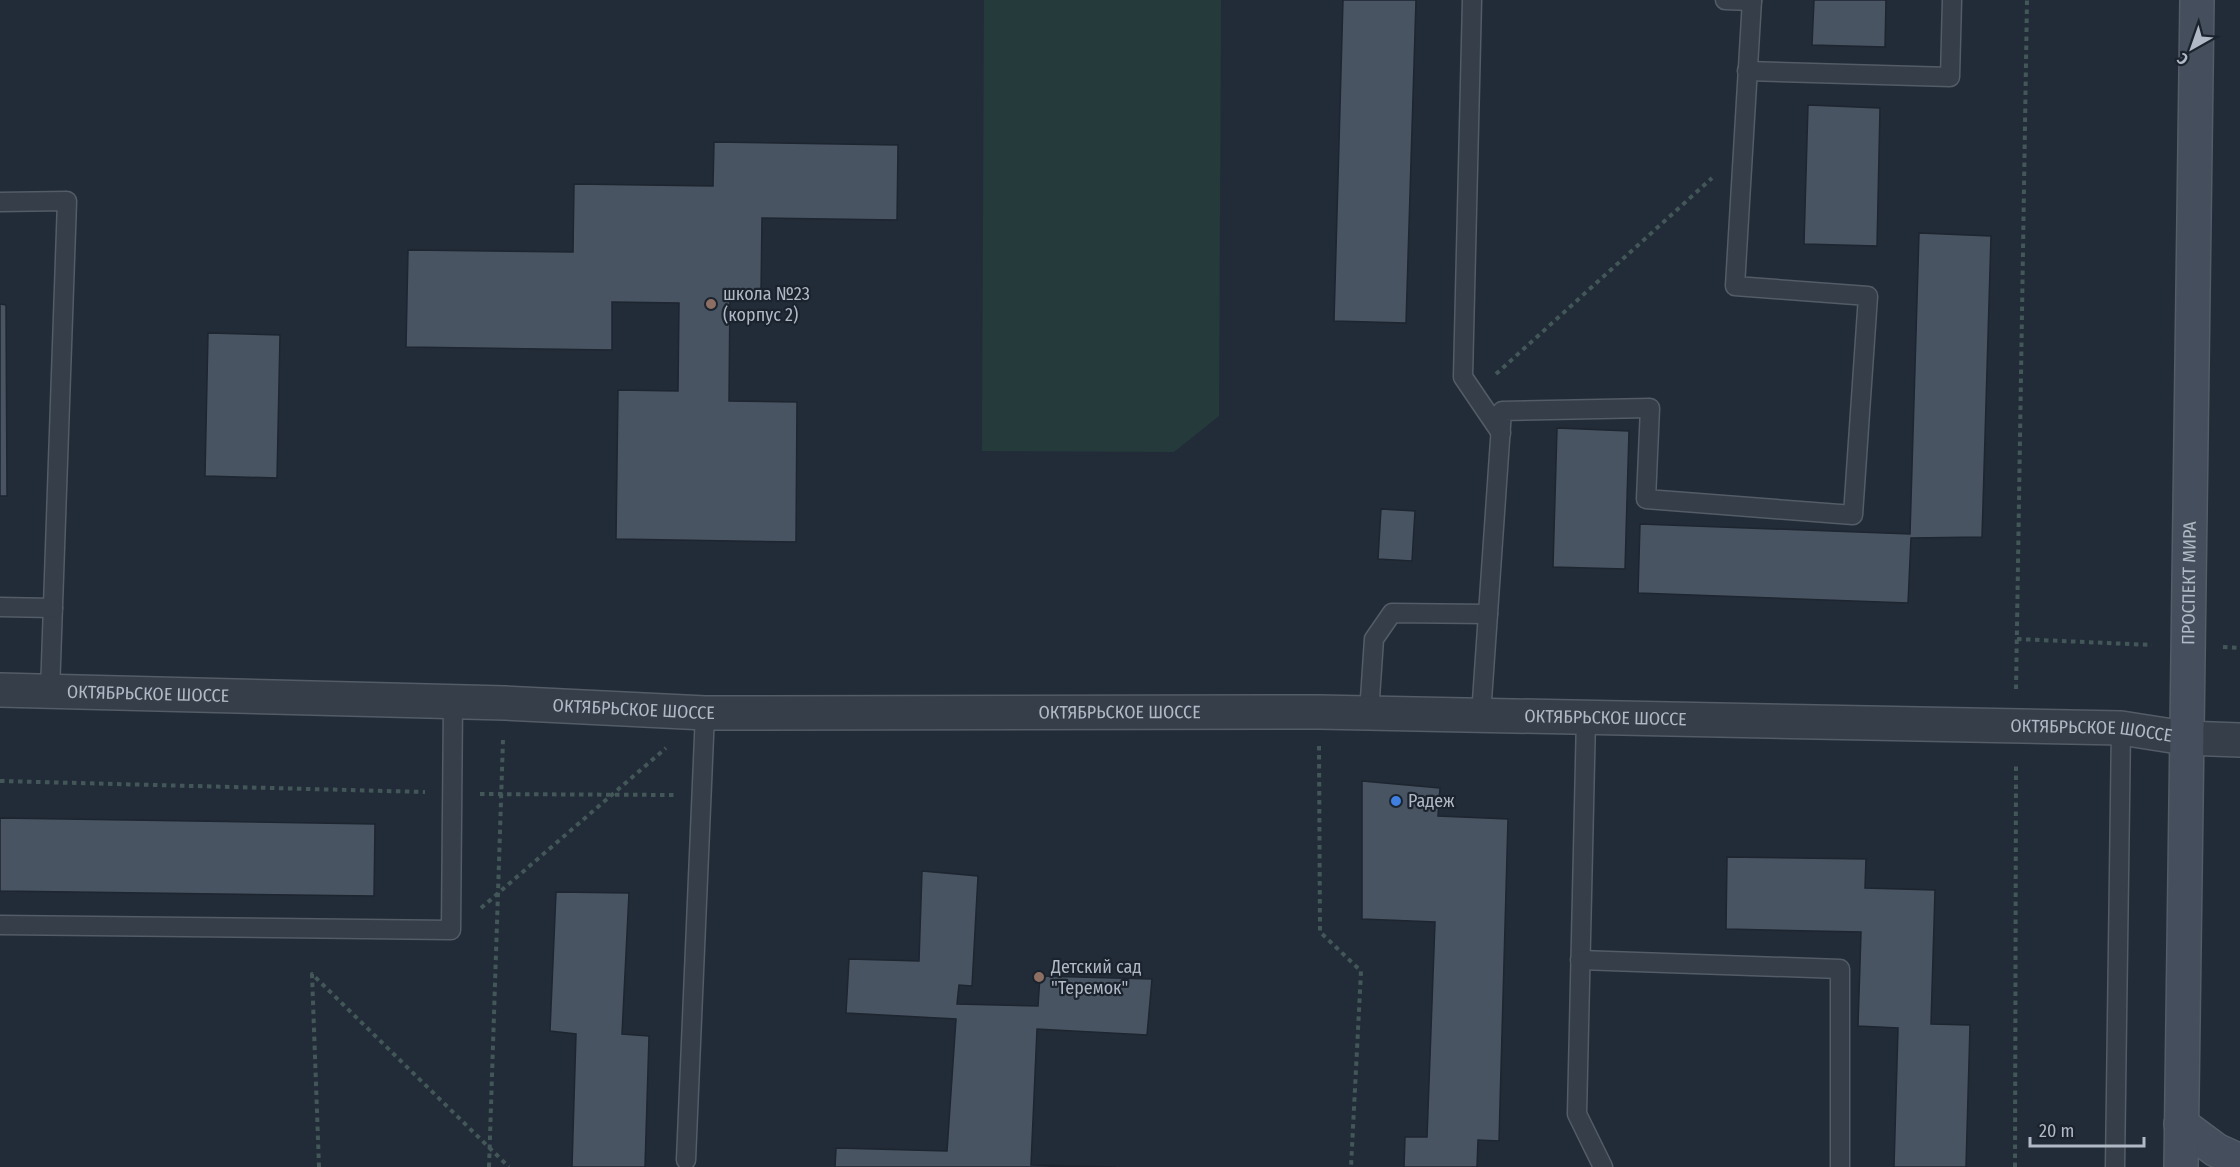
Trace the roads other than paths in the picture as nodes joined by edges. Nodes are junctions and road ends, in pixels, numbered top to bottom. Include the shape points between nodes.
1 (1472, 0) edge
2 (1725, 0) edge
3 (1952, 0) edge
4 (2197, 0) edge
5 (1752, 1) edge
6 (1747, 71) junction
7 (0, 202) edge
8 (1501, 433) junction
9 (0, 607) edge
10 (53, 608) junction
11 (1488, 614) junction
12 (0, 690) edge
13 (50, 692) junction
14 (453, 702) junction
15 (705, 713) junction
16 (1370, 713) junction
17 (1481, 715) junction
18 (1586, 718) junction
19 (2121, 728) junction
20 (2185, 738) junction
21 (2240, 740) edge
22 (0, 925) edge
23 (1580, 960) junction
24 (2181, 1124) junction
25 (686, 1160) dead end
26 (2240, 1161) edge
27 (1603, 1167) edge
28 (1840, 1167) edge
29 (2115, 1167) edge
30 (2181, 1167) edge

1 - 8 lane via 1463,377
2 - 5 lane
3 - 6 lane via 1950,77
4 - 20 main road, ПРОСПЕКТ МИРА
5 - 6 lane
6 - 8 lane via 1735,286 1868,296 1853,514 1646,499 1650,408 1502,411
7 - 10 lane via 67,201
8 - 11 lane
9 - 10 lane
10 - 13 lane
11 - 16 lane via 1392,613 1374,639
11 - 17 lane
12 - 13 street, ОКТЯБРЬСКОЕ ШОССЕ
13 - 14 street, ОКТЯБРЬСКОЕ ШОССЕ
14 - 15 street, ОКТЯБРЬСКОЕ ШОССЕ
14 - 22 lane via 451,930
15 - 16 street, ОКТЯБРЬСКОЕ ШОССЕ
15 - 25 lane
16 - 17 street, ОКТЯБРЬСКОЕ ШОССЕ
17 - 18 street, ОКТЯБРЬСКОЕ ШОССЕ
18 - 19 street, ОКТЯБРЬСКОЕ ШОССЕ
18 - 23 lane
19 - 20 street, ОКТЯБРЬСКОЕ ШОССЕ
19 - 29 lane
20 - 21 street, ОКТЯБРЬСКОЕ ШОССЕ
20 - 24 main road, ПРОСПЕКТ МИРА
23 - 27 lane via 1577,1114
23 - 28 lane via 1840,969
24 - 26 main road via 2216,1150
24 - 30 main road, ПРОСПЕКТ МИРА

